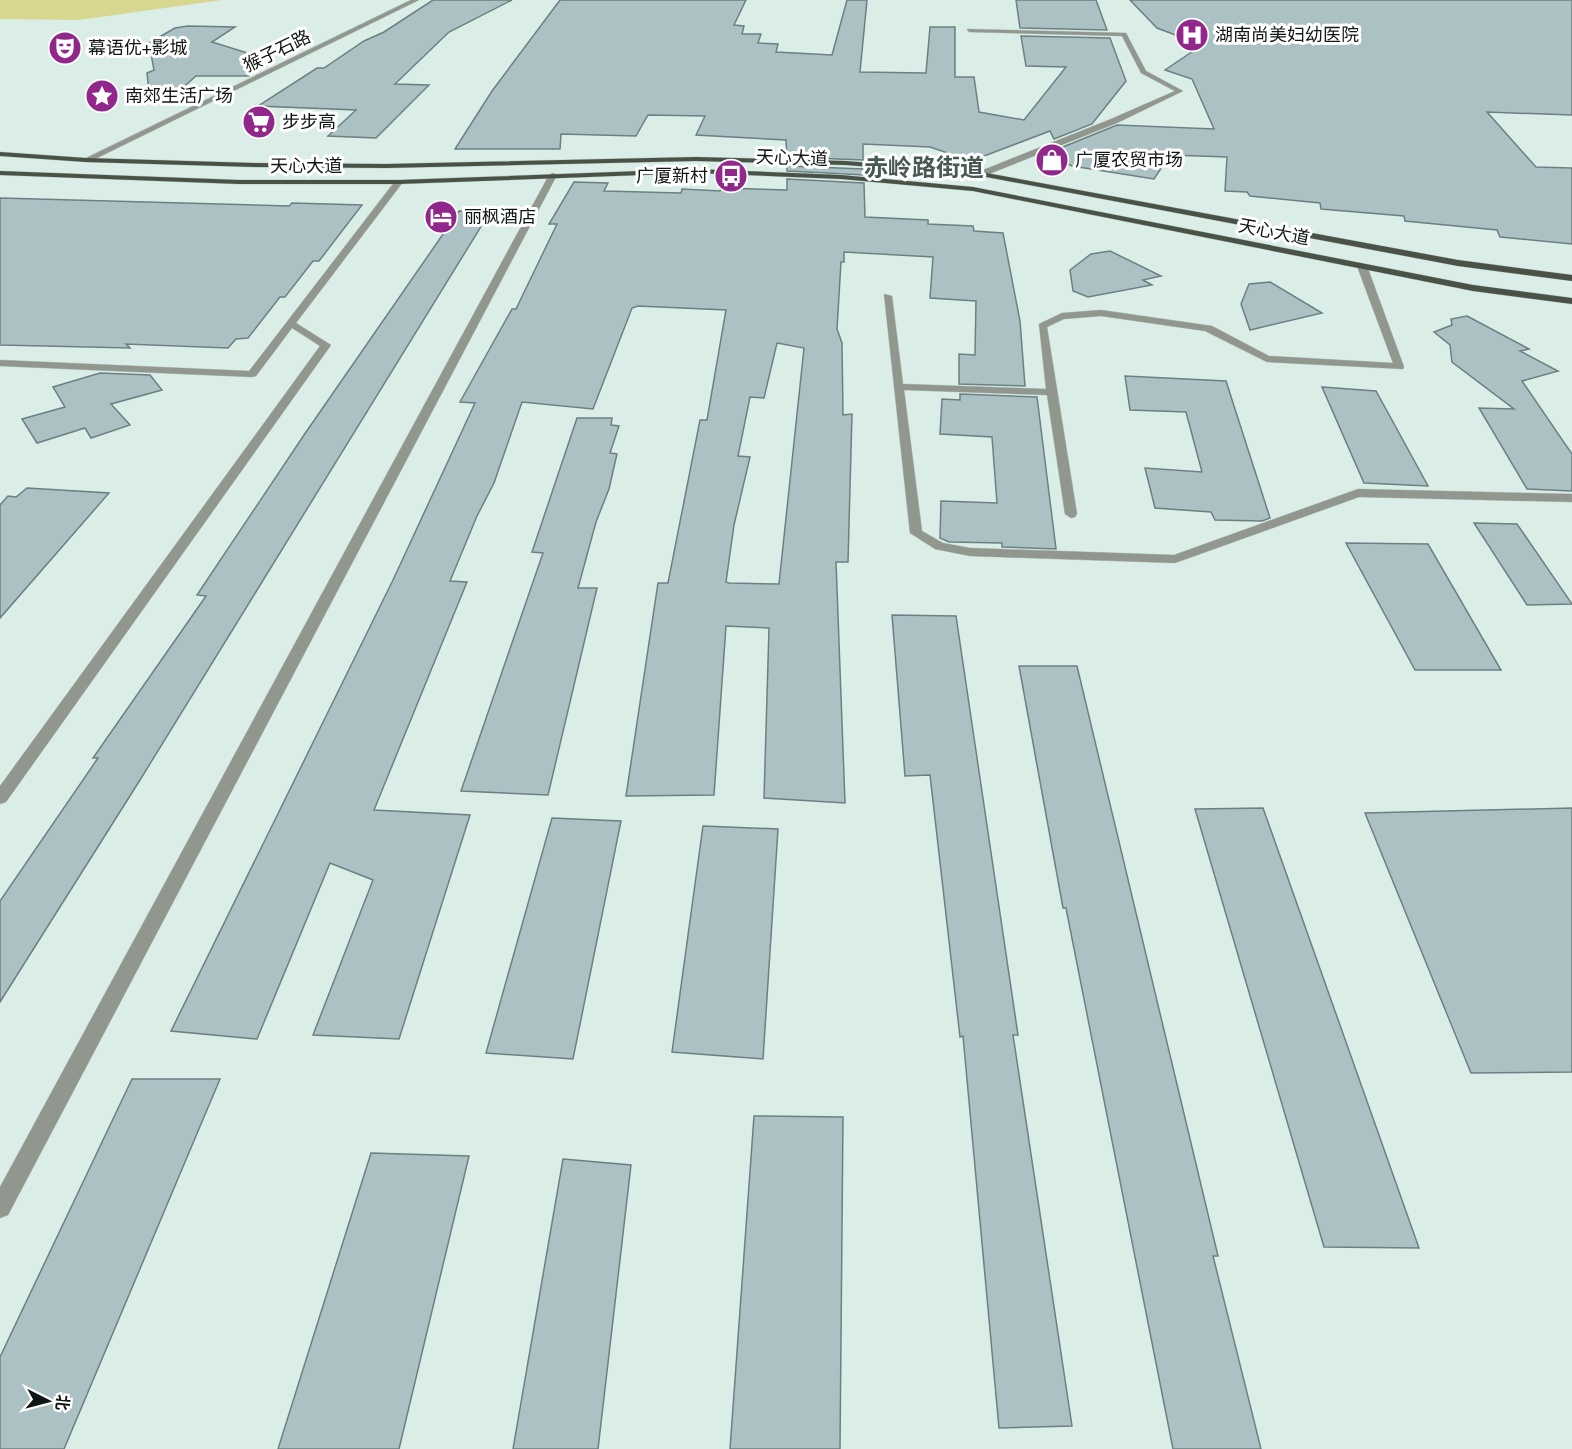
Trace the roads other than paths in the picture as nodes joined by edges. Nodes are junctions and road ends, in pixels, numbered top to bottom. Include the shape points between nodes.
1 (416, 0) edge
2 (969, 30) dead end
3 (0, 154) edge
4 (86, 160) junction
5 (0, 173) edge
6 (981, 174) junction
7 (553, 175) junction
8 (399, 182) junction
9 (1362, 266) junction
10 (1572, 278) edge
11 (887, 296) dead end
12 (1572, 301) edge
13 (290, 324) junction
14 (0, 363) edge
15 (899, 387) junction
16 (1052, 392) junction
17 (1572, 498) edge
18 (1071, 514) dead end
19 (0, 798) edge
20 (0, 1209) edge

1 - 4 street, 猴子石路
2 - 6 street via 1124,33 1143,72 1180,91
3 - 4 main road, 天心大道
4 - 6 main road, 天心大道 via 386,166 708,159 846,163
5 - 8 main road, 天心大道 via 200,182
6 - 10 main road, 天心大道 via 1447,261
7 - 8 main road, 天心大道
7 - 9 main road, 天心大道 via 695,171 842,177 973,189
7 - 20 street
8 - 13 street
9 - 12 main road, 天心大道 via 1473,288
9 - 16 street via 1399,367 1267,358 1208,328 1101,313 1062,316 1042,326
11 - 15 street
13 - 14 street via 252,374
13 - 19 street via 326,345
15 - 16 street
15 - 17 street via 916,533 939,546 970,552 1175,559 1358,493
16 - 18 street

